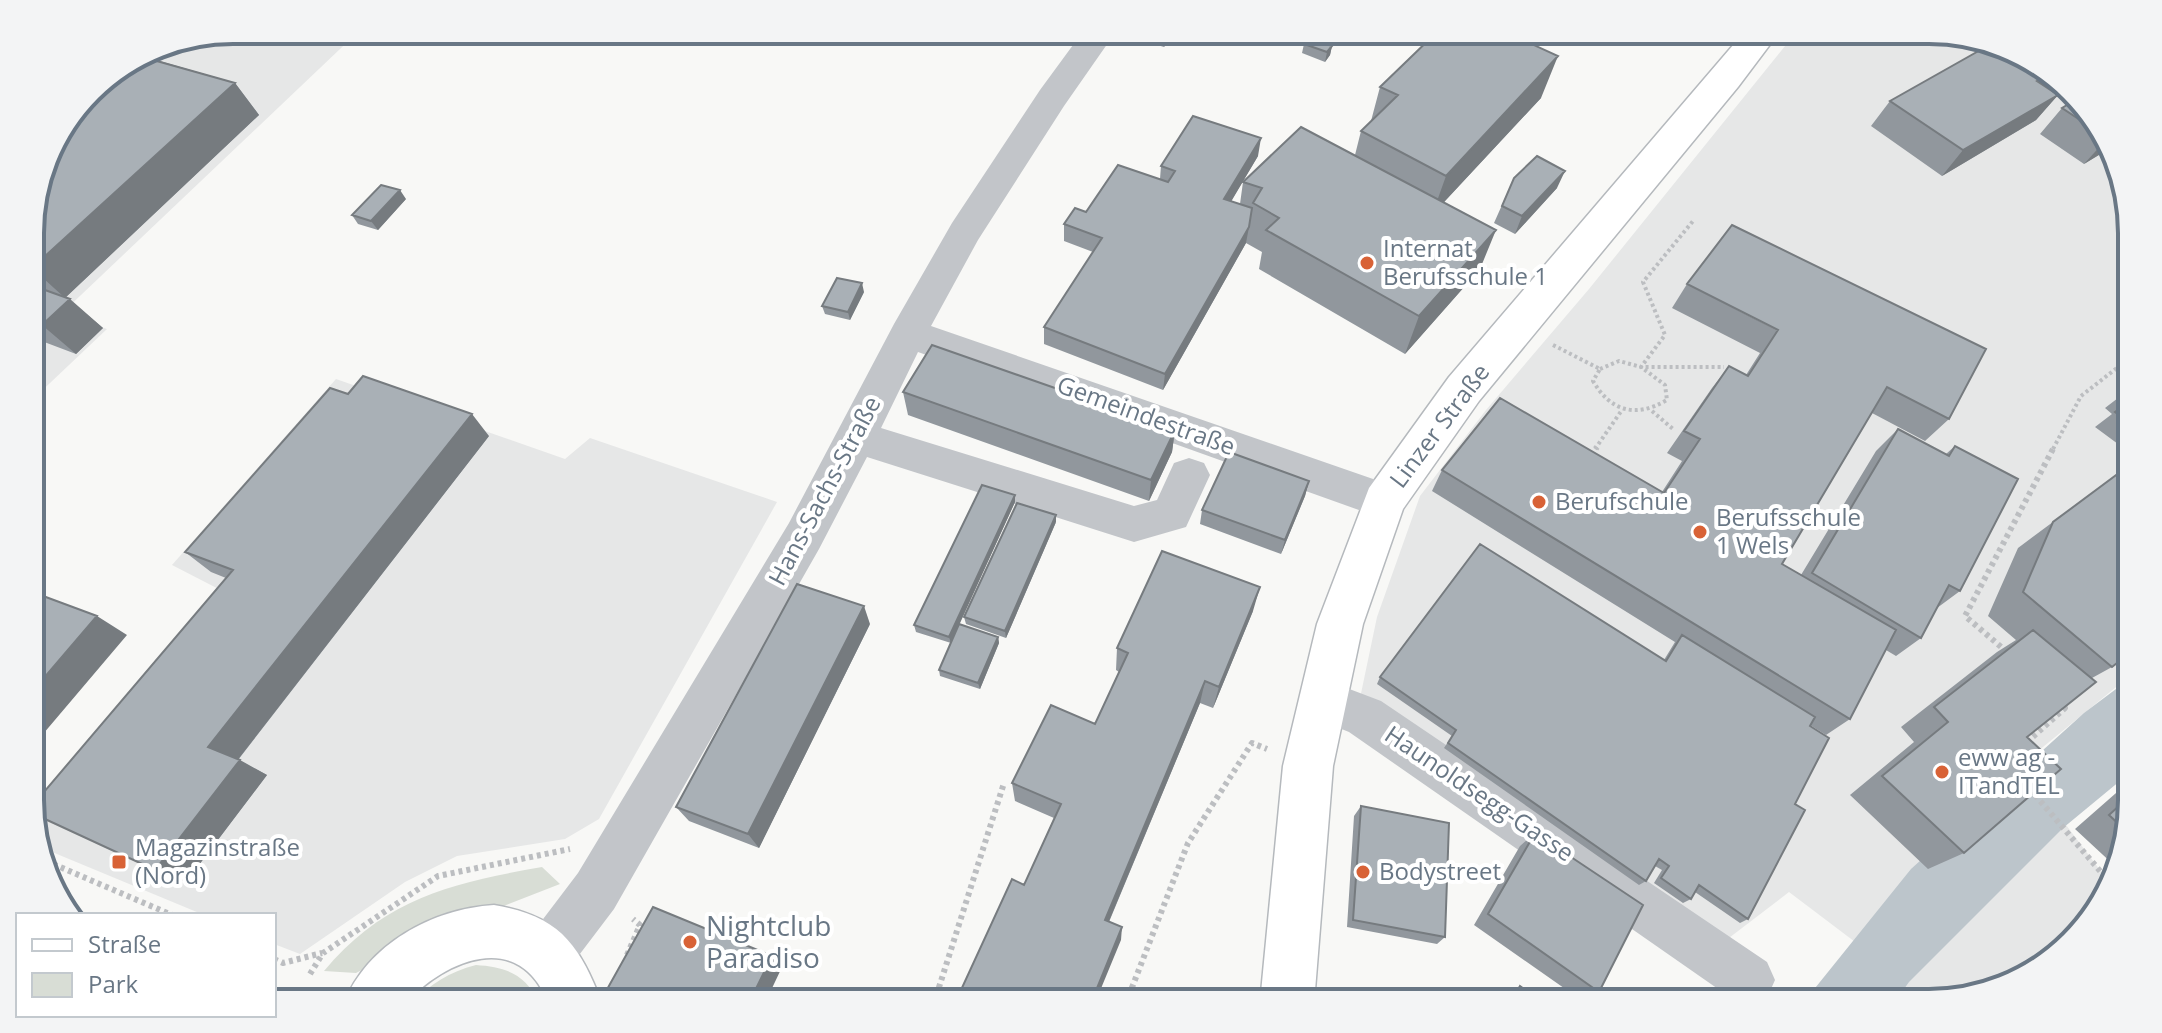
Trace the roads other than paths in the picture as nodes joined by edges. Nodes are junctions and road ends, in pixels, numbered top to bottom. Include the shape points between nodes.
1 (1091, 44) edge
2 (1753, 44) edge
3 (907, 334) junction
4 (857, 437) junction
5 (1189, 475) dead end
6 (1384, 501) junction
7 (1323, 700) junction
8 (549, 953) junction
9 (1749, 980) dead end
10 (383, 989) edge
11 (571, 989) edge
12 (1288, 989) edge

1 - 3 street, Hans-Sachs-Straße via 965,232
2 - 6 main road, Linzer Straße via 1517,326 1429,435
3 - 4 street, Hans-Sachs-Straße
3 - 6 street, Gemeindestraße
4 - 5 street via 1134,524 1171,514
4 - 8 street, Hans-Sachs-Straße via 596,891
6 - 7 main road, Linzer Straße via 1340,624
7 - 9 street, Haunoldsegg-Gasse via 1365,716
7 - 12 main road, Linzer Straße via 1308,766
8 - 10 main road via 523,937 491,931 456,937 425,951
8 - 11 main road

